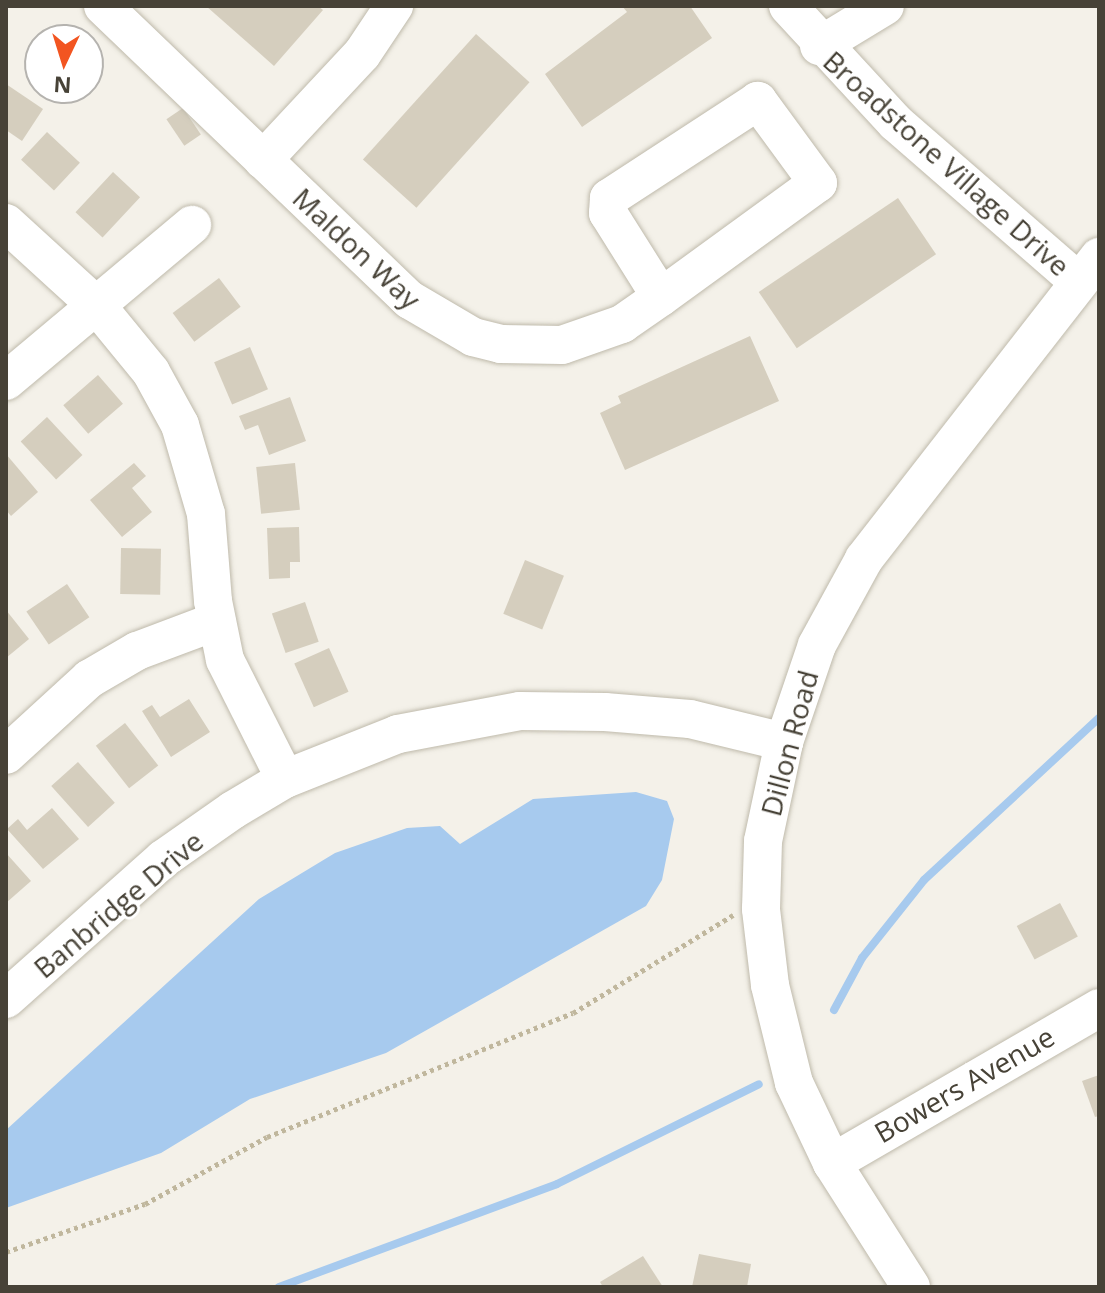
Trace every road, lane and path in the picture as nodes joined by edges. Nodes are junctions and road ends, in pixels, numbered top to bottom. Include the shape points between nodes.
1 (103, 6) edge
2 (394, 6) edge
3 (788, 6) edge
4 (885, 6) edge
5 (819, 46) junction
6 (263, 160) junction
7 (6, 223) edge
8 (192, 225) dead end
9 (1088, 269) edge
10 (661, 297) junction
11 (97, 306) junction
12 (6, 381) edge
13 (217, 621) junction
14 (784, 742) junction
15 (6, 755) edge
16 (285, 779) junction
17 (761, 909) junction
18 (6, 999) edge
19 (1099, 1008) edge
20 (832, 1163) junction
21 (6, 1252) edge
22 (911, 1287) edge

1 - 6 street, Maldon Way
2 - 6 street via 362,54
3 - 5 street, Broadstone Village Drive
4 - 5 street
5 - 9 street, Broadstone Village Drive via 944,166
6 - 10 street, Maldon Way via 410,300 473,337 529,348 562,345 622,324
7 - 11 street
8 - 11 street
9 - 14 street, Dillon Road via 864,559 817,645
10 - 10 street, Maldon Way via 818,183 758,101 609,198 608,213
11 - 12 street
11 - 13 street via 151,372 193,459 206,514
13 - 15 street via 137,651 89,679
13 - 16 street via 225,660
14 - 16 street, Banbridge Drive via 690,719 520,711 398,734
14 - 17 street, Dillon Road via 763,841
16 - 18 street, Banbridge Drive via 163,859
17 - 20 street, Dillon Road via 770,985 794,1083
17 - 21 path via 708,925 631,981 573,1013 267,1137 145,1204
19 - 20 street, Bowers Avenue
20 - 22 street, Dillon Road

